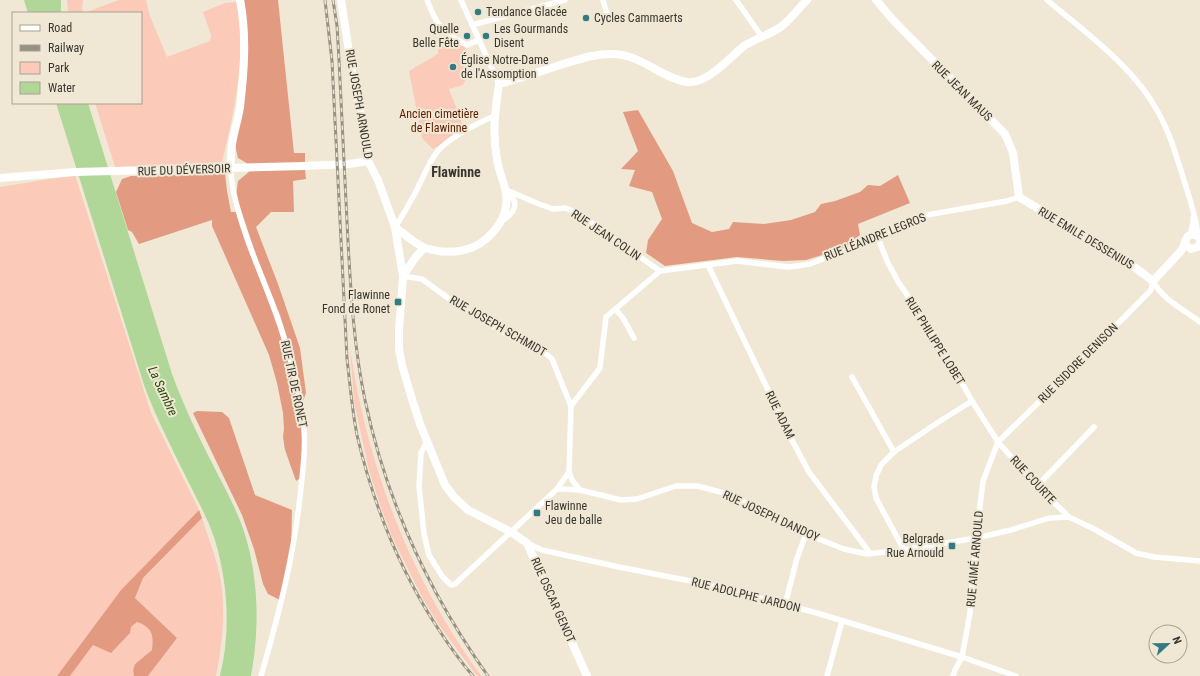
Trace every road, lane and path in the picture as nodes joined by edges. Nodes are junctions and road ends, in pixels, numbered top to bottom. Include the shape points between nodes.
1 (240, 0) edge
2 (341, 0) edge
3 (427, 0) edge
4 (461, 0) edge
5 (565, 0) edge
6 (603, 0) edge
7 (736, 0) edge
8 (807, 0) edge
9 (876, 0) edge
10 (1047, 0) edge
11 (606, 14) dead end
12 (472, 25) junction
13 (762, 37) junction
14 (479, 40) junction
15 (499, 84) junction
16 (494, 116) junction
17 (368, 161) junction
18 (230, 168) junction
19 (0, 178) edge
20 (506, 190) junction
21 (1019, 197) junction
22 (395, 227) junction
23 (878, 238) junction
24 (1195, 243) edge
25 (424, 248) junction
26 (708, 265) junction
27 (660, 271) junction
28 (403, 276) junction
29 (1153, 281) junction
30 (616, 310) junction
31 (1200, 322) edge
32 (634, 338) dead end
33 (852, 377) dead end
34 (972, 401) junction
35 (572, 406) junction
36 (1094, 427) dead end
37 (427, 441) junction
38 (998, 442) junction
39 (894, 452) junction
40 (569, 472) junction
41 (1037, 486) junction
42 (557, 489) junction
43 (580, 490) junction
44 (1069, 517) junction
45 (511, 532) junction
46 (806, 534) junction
47 (976, 538) junction
48 (527, 543) junction
49 (904, 550) junction
50 (870, 553) junction
51 (1200, 561) edge
52 (785, 605) junction
53 (842, 621) junction
54 (962, 657) junction
55 (260, 676) edge
56 (587, 676) edge
57 (827, 676) edge
58 (954, 676) edge
59 (1016, 676) edge

1 - 18 street via 244,54
2 - 17 street, RUE JOSEPH ARNOULD
3 - 14 street via 436,21 445,33 468,45
4 - 12 street
5 - 12 street
6 - 11 street
7 - 13 street
8 - 13 street via 783,25
9 - 21 street, RUE JEAN MAUS via 894,22 1005,134 1013,152
10 - 24 street via 1118,60 1132,74 1158,110 1176,152 1193,212 1196,223
12 - 14 street
13 - 15 street via 745,46 703,79 691,82 674,78 630,57 611,54 589,57
14 - 15 street
15 - 16 street
16 - 20 street via 497,160
16 - 22 street via 465,131 438,151
17 - 18 street, RUE DU DÉVERSOIR via 349,164
17 - 22 street, RUE JOSEPH ARNOULD via 378,180
18 - 19 street, RUE DU DÉVERSOIR via 67,173
18 - 55 street, RUE TIR DE RONET via 234,198 245,233 284,336 301,406 304,430 303,476 294,543 282,601
20 - 25 street via 506,206 501,222 489,238 475,247 460,252
20 - 27 street, RUE JEAN COLIN via 553,209 564,208 576,212
21 - 23 street, RUE LÉANDRE LEGROS via 921,216
21 - 29 street, RUE EMILE DESSENIUS via 1129,263
22 - 25 street
22 - 28 street, RUE JOSEPH ARNOULD
23 - 26 street, RUE LÉANDRE LEGROS via 810,264 789,267 737,261
23 - 34 street, RUE PHILIPPE LOBET via 899,283 938,342
24 - 29 street via 1181,252
25 - 28 street
26 - 27 street, RUE LÉANDRE LEGROS
26 - 50 street, RUE ADAM via 809,472
27 - 30 street
28 - 35 street, RUE JOSEPH SCHMIDT via 422,279 452,301 511,337 542,350 552,359
28 - 37 street, RUE JOSEPH ARNOULD via 399,331 401,360
29 - 31 street via 1157,289
29 - 38 street, RUE ISIDORE DENISON via 1151,290
30 - 32 street
30 - 35 street via 606,317 600,368
33 - 39 street
34 - 38 street, RUE PHILIPPE LOBET
34 - 39 street
35 - 40 street, RUE JOSEPH SCHMIDT
36 - 41 street
37 - 45 street, RUE OSCAR GENOT via 445,485 454,497 468,510
37 - 45 street via 422,453 420,486 424,534 429,555 442,576 451,585 455,584
38 - 41 street, RUE COURTE
38 - 47 street, RUE AIMÉ ARNOULD via 983,481
39 - 49 street via 880,465 874,487 876,498
40 - 42 street
40 - 43 street
41 - 44 street, RUE COURTE
42 - 43 street, RUE JOSEPH DANDOY
42 - 45 street
43 - 46 street, RUE JOSEPH DANDOY via 621,500 637,499 676,486 697,486 724,493
44 - 47 street, RUE JOSEPH DANDOY via 1049,518
44 - 51 street via 1136,553
45 - 48 street, RUE OSCAR GENOT
46 - 50 street, RUE JOSEPH DANDOY via 844,549
46 - 52 street
47 - 49 street, RUE JOSEPH DANDOY
47 - 54 street, RUE AIMÉ ARNOULD via 970,613
48 - 52 street, RUE ADOLPHE JARDON via 542,550 716,586
48 - 56 street, RUE OSCAR GENOT
49 - 50 street, RUE JOSEPH DANDOY
52 - 53 street, RUE ADOLPHE JARDON
53 - 54 street, RUE ADOLPHE JARDON
53 - 57 street
54 - 58 street, RUE AIMÉ ARNOULD
54 - 59 street, RUE ADOLPHE JARDON

